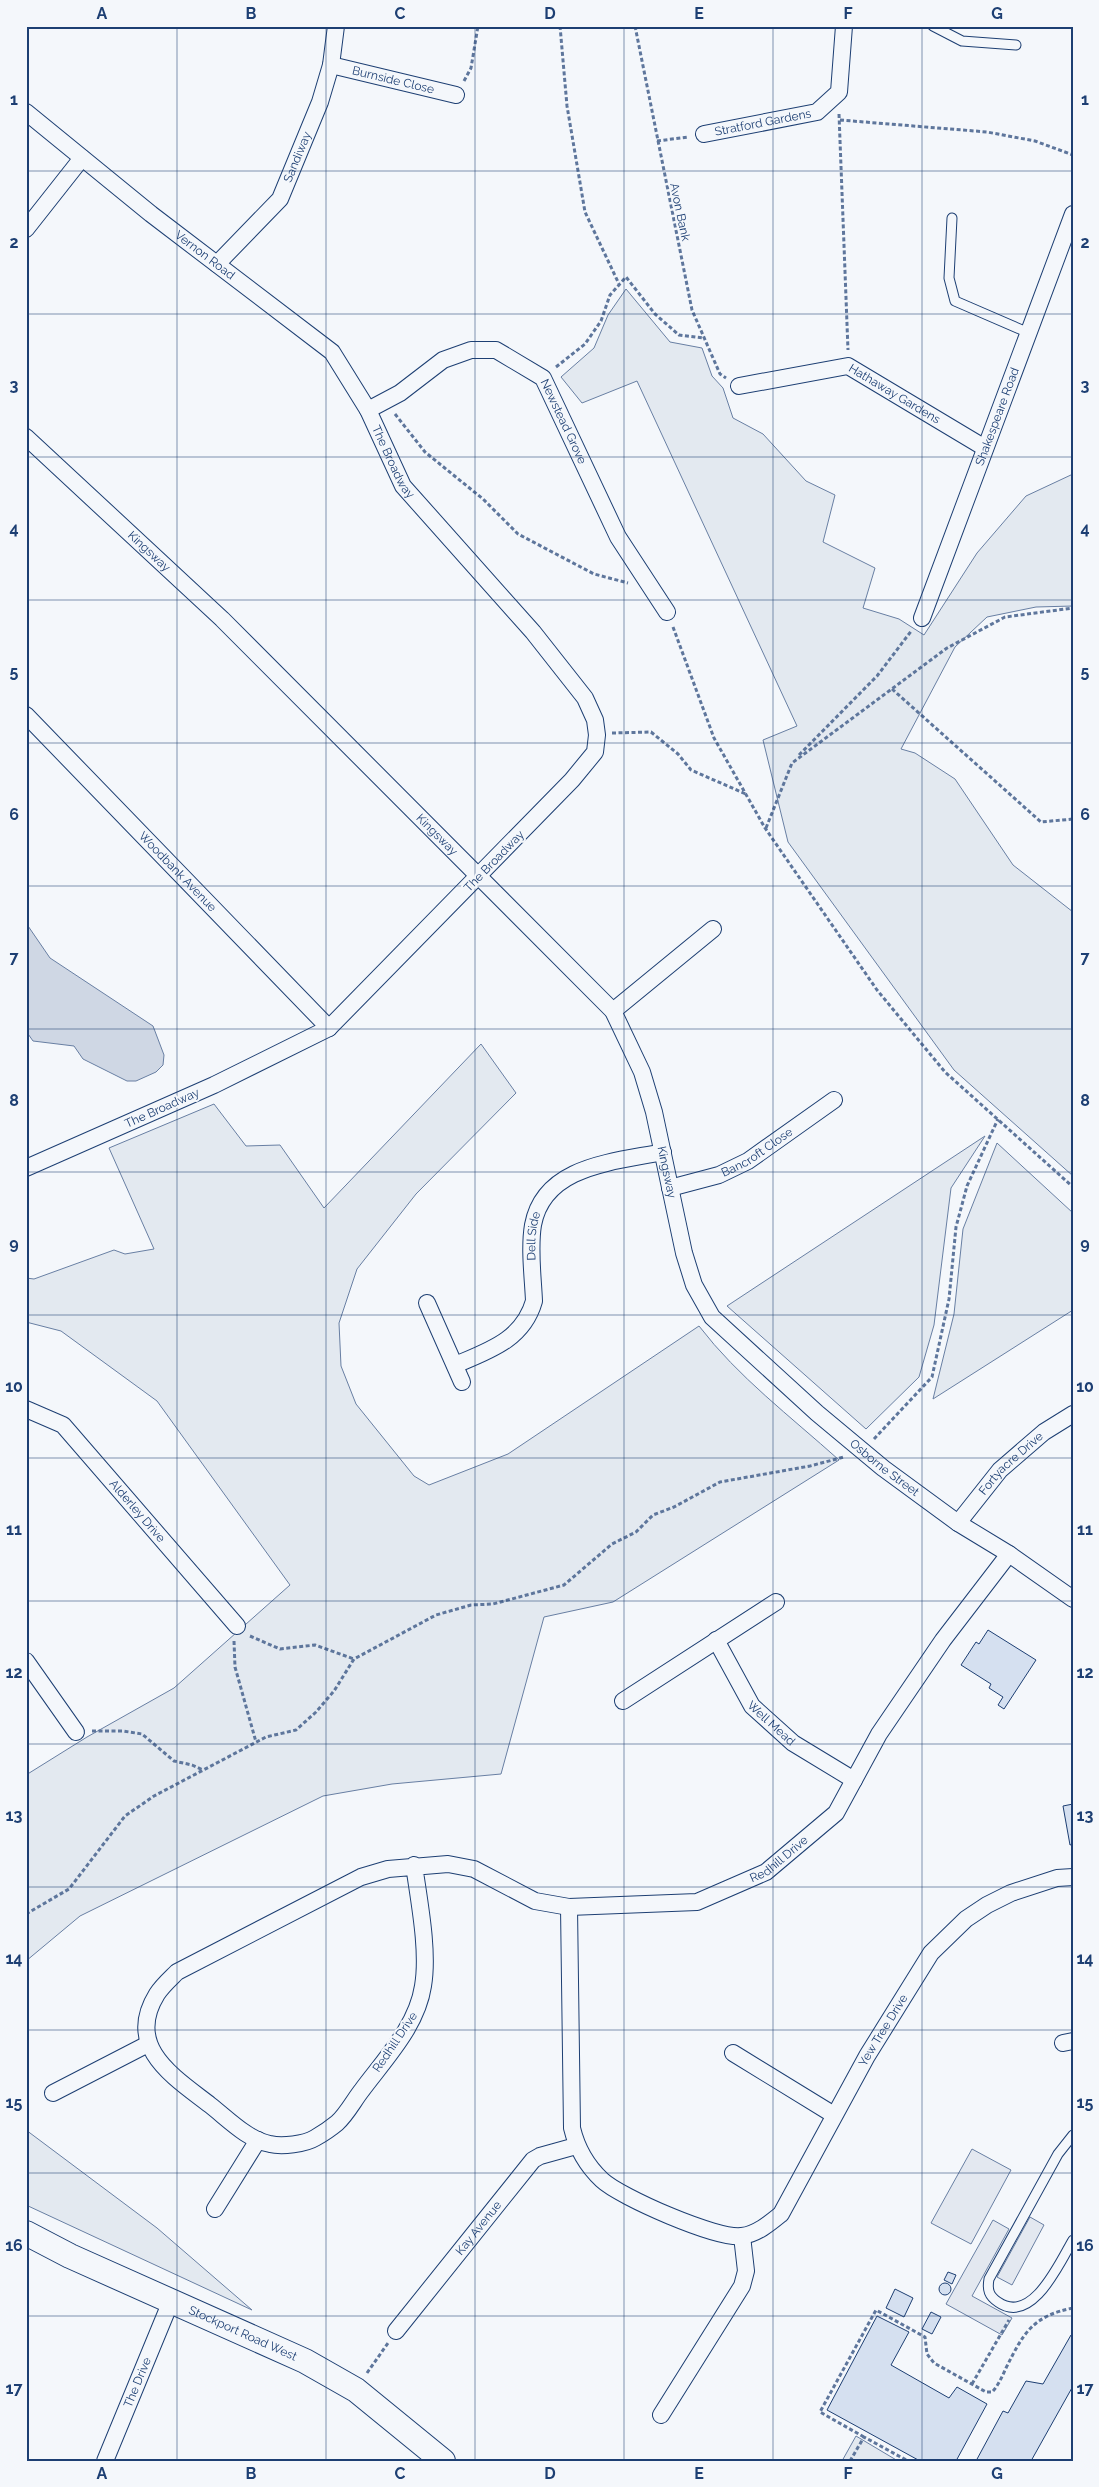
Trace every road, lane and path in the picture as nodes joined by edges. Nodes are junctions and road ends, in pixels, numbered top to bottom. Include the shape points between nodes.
1 (336, 26) edge
2 (478, 26) edge
3 (560, 26) edge
4 (636, 26) edge
5 (844, 26) edge
6 (933, 26) edge
7 (1016, 46) dead end
8 (331, 65) junction
9 (839, 92) junction
10 (456, 95) joint
11 (26, 112) edge
12 (840, 120) junction
13 (704, 134) joint
14 (657, 141) junction
15 (1073, 155) edge
16 (82, 158) junction
17 (1073, 214) edge
18 (952, 218) dead end
19 (26, 229) edge
20 (217, 264) junction
21 (619, 284) junction
22 (1028, 333) junction
23 (704, 338) junction
24 (848, 366) junction
25 (543, 378) junction
26 (739, 386) joint
27 (385, 402) junction
28 (368, 410) junction
29 (26, 437) edge
30 (985, 448) junction
31 (650, 588) junction
32 (1073, 608) edge
33 (667, 612) joint
34 (922, 618) joint
35 (892, 688) junction
36 (26, 715) edge
37 (597, 735) junction
38 (792, 763) junction
39 (746, 794) junction
40 (1073, 819) edge
41 (766, 828) junction
42 (479, 877) junction
43 (713, 929) dead end
44 (613, 1011) junction
45 (329, 1028) junction
46 (834, 1100) dead end
47 (998, 1119) junction
48 (663, 1152) junction
49 (26, 1168) edge
50 (670, 1188) junction
51 (1073, 1188) edge
52 (427, 1303) dead end
53 (712, 1317) joint
54 (454, 1365) junction
55 (462, 1382) dead end
56 (26, 1409) edge
57 (1073, 1414) edge
58 (862, 1451) junction
59 (958, 1523) junction
60 (1009, 1554) junction
61 (1073, 1600) edge
62 (776, 1602) dead end
63 (240, 1629) junction
64 (716, 1640) junction
65 (354, 1658) junction
66 (26, 1662) edge
67 (623, 1701) dead end
68 (76, 1732) joint
69 (256, 1742) junction
70 (203, 1770) junction
71 (854, 1780) junction
72 (414, 1865) junction
73 (1073, 1877) edge
74 (569, 1907) junction
75 (26, 1914) edge
76 (148, 2044) junction
77 (733, 2053) dead end
78 (53, 2093) dead end
79 (834, 2115) junction
80 (1072, 2135) edge
81 (258, 2140) junction
82 (576, 2146) junction
83 (215, 2209) dead end
84 (26, 2233) edge
85 (742, 2236) junction
86 (1073, 2240) edge
87 (172, 2301) junction
88 (1016, 2308) junction
89 (1073, 2308) edge
90 (396, 2331) joint
91 (972, 2384) junction
92 (356, 2390) junction
93 (661, 2415) dead end
94 (864, 2437) junction
95 (109, 2459) edge
96 (444, 2461) edge
97 (850, 2461) edge
98 (908, 2461) edge

1 - 8 street, Sandiway
2 - 10 path via 470,68
3 - 21 path via 567,106 585,212
4 - 14 path, Avon Bank
5 - 9 street
6 - 7 lane via 962,41
8 - 10 street, Burnside Close
8 - 20 street, Sandiway via 320,102 280,199
9 - 12 path
9 - 13 street, Stratford Gardens via 817,112
11 - 16 street, Vernon Road
12 - 15 path via 988,132 1035,141
12 - 24 path
13 - 14 path
14 - 23 path, Avon Bank via 692,310
16 - 19 street
16 - 20 street, Vernon Road
17 - 22 street, Shakespeare Road
18 - 22 lane via 949,278 955,301
20 - 28 street, Vernon Road via 332,352
21 - 23 path via 626,277 655,314 679,335
21 - 25 path via 610,295 601,321 585,344
22 - 30 street, Shakespeare Road
23 - 26 path, Avon Bank via 720,374
24 - 26 street, Hathaway Gardens
24 - 30 street, Hathaway Gardens
25 - 27 street, Newstead Grove via 496,350 471,350 442,360
25 - 31 street, Newstead Grove via 618,536
27 - 28 street, Newstead Grove
27 - 31 path via 425,452 483,499 518,534 594,574
28 - 37 street, The Broadway via 403,486 533,632 585,698 595,720
29 - 42 street, Kingsway via 222,619
30 - 34 street, Shakespeare Road
31 - 33 street, Newstead Grove
32 - 35 path via 1006,617 947,648
33 - 39 path via 714,738
34 - 38 path via 877,676
35 - 38 path
35 - 40 path via 1041,822
36 - 45 street, Woodbank Avenue
37 - 39 path via 651,732 678,754 691,770
37 - 42 street, The Broadway via 595,752 572,780
38 - 41 path
39 - 41 path
41 - 47 path via 877,990 945,1072
42 - 44 street, Kingsway
42 - 45 street, The Broadway
43 - 44 street
44 - 48 street, Kingsway via 642,1072
45 - 49 street, The Broadway via 214,1086
46 - 50 street, Bancroft Close via 748,1161 719,1175
47 - 51 path
47 - 58 path via 967,1186 956,1227 949,1299 932,1377
48 - 50 street, Kingsway
48 - 54 street, Dell Side via 582,1169 549,1190 533,1224 534,1301 531,1310 520,1328 501,1346
50 - 53 street, Kingsway via 694,1285
52 - 54 street
53 - 58 street, Osborne Street
54 - 55 street
56 - 63 street, Alderley Drive via 63,1425
57 - 59 street, Fortyacre Drive via 1044,1432 1000,1470
58 - 59 street, Osborne Street
58 - 65 path via 810,1466 720,1482 674,1508 653,1515 636,1532 612,1544 564,1584 493,1604 471,1605 436,1615
59 - 60 street, Osborne Street
60 - 61 street, Osborne Street
60 - 71 street, Redhill Drive via 938,1648 879,1734
62 - 64 street
63 - 65 path via 252,1638 280,1649 315,1645
63 - 69 path via 234,1641 235,1667
64 - 67 street
64 - 71 street, Well Mead via 752,1706 793,1743
65 - 69 path via 334,1691 296,1730 266,1736
66 - 68 street
68 - 70 path via 142,1734 174,1761
69 - 70 path
70 - 75 path via 125,1816 69,1889
71 - 74 street, Redhill Drive via 836,1813 766,1872 697,1902
72 - 74 street, Redhill Drive via 448,1864 474,1869 535,1901
72 - 76 street, Redhill Drive via 360,1877 177,1972 157,1994 150,2008 146,2024
72 - 81 street, Redhill Drive via 423,1930 424,1985 417,2010 402,2036 338,2122 314,2139 288,2145
73 - 79 street, Yew Tree Drive via 1057,1878 1011,1893 966,1919 948,1935 926,1961
74 - 82 street via 572,2128
76 - 78 street
76 - 81 street, Redhill Drive via 166,2070
77 - 79 street
79 - 85 street, Yew Tree Drive via 781,2214 761,2229
80 - 88 lane via 1058,2154 989,2279 987,2290 994,2299
81 - 83 street
82 - 85 street via 590,2168 613,2190 711,2232
82 - 90 street, Kay Avenue via 533,2160
84 - 87 main road, Stockport Road West
85 - 93 street via 746,2271 742,2286
86 - 88 lane via 1040,2294
87 - 92 main road, Stockport Road West via 305,2360
87 - 95 street, The Drive
88 - 91 path
89 - 91 path via 1051,2313 1030,2328 1021,2338 992,2392
90 - 92 path
91 - 94 path via 934,2364 928,2354 925,2337 876,2310 820,2412
92 - 96 main road, Stockport Road West
94 - 97 path
94 - 98 path

